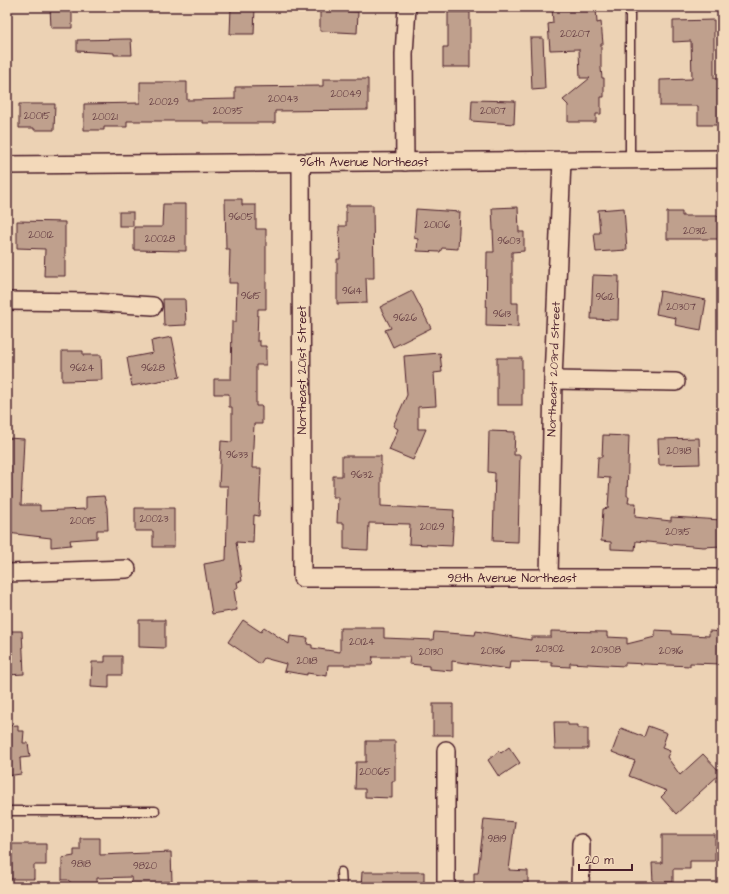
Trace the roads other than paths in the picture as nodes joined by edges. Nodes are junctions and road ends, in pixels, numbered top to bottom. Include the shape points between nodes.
1 (407, 7) edge
2 (630, 7) edge
3 (722, 159) edge
4 (562, 160) junction
5 (630, 160) junction
6 (301, 162) junction
7 (405, 162) junction
8 (7, 165) edge
9 (7, 301) edge
10 (153, 306) dead end
11 (553, 380) junction
12 (676, 382) dead end
13 (127, 570) dead end
14 (7, 573) edge
15 (302, 578) joint
16 (549, 578) junction
17 (722, 578) edge
18 (446, 750) dead end
19 (7, 811) edge
20 (155, 811) dead end
21 (581, 843) dead end
22 (341, 872) dead end
23 (342, 887) edge
24 (446, 887) edge
25 (580, 887) edge

1 - 7 street via 404,54
2 - 5 lane
3 - 5 street, 96th Avenue Northeast
4 - 5 street, 96th Avenue Northeast
4 - 7 street, 96th Avenue Northeast
4 - 11 street, Northeast 203rd Street
6 - 7 street, 96th Avenue Northeast
6 - 8 street, 96th Avenue Northeast
6 - 15 street, Northeast 201st Street
9 - 10 street
11 - 12 street
11 - 16 street, Northeast 203rd Street
13 - 14 street
15 - 16 street, 98th Avenue Northeast
16 - 17 street, 98th Avenue Northeast
18 - 24 street
19 - 20 lane
21 - 25 street
22 - 23 lane

